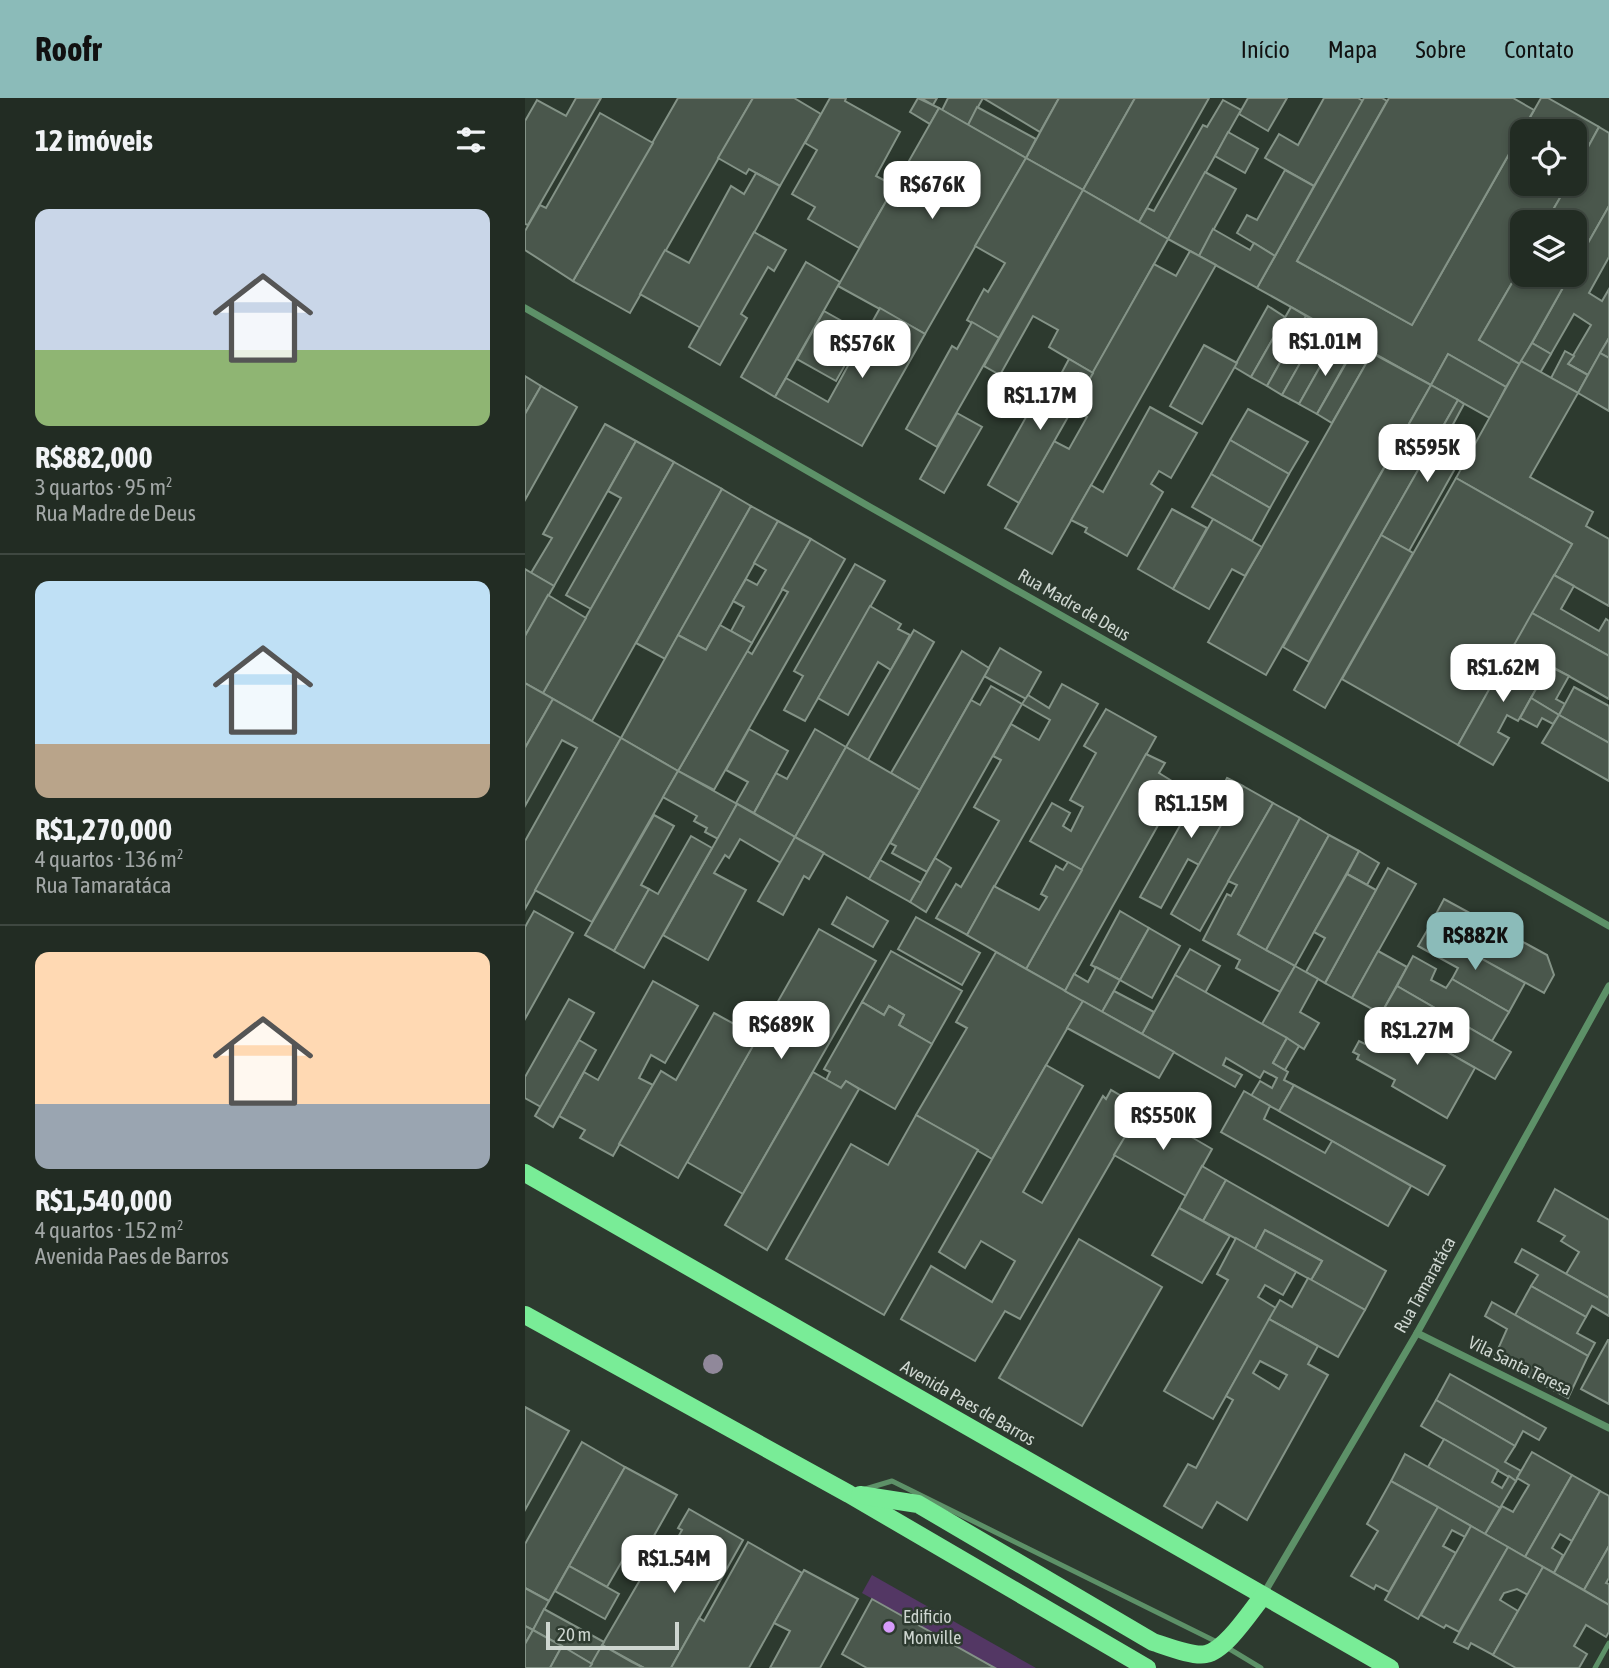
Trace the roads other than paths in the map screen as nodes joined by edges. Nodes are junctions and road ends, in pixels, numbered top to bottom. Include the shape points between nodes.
1 (525, 308) edge
2 (1609, 926) edge
3 (1609, 986) edge
4 (525, 1174) edge
5 (525, 1315) edge
6 (1417, 1333) junction
7 (1609, 1428) edge
8 (849, 1494) junction
9 (1263, 1596) junction
10 (1609, 1643) edge
11 (1223, 1645) junction
12 (1135, 1665) edge
13 (1261, 1668) edge
14 (1390, 1668) edge
15 (1595, 1668) edge

1 - 2 street, Rua Madre de Deus
3 - 6 street, Rua Tamaratáca
4 - 9 main road, Avenida Paes de Barros
5 - 8 main road
6 - 7 street, Vila Santa Teresa
6 - 9 street, Rua Tamaratáca
8 - 11 lane via 892,1480
8 - 11 main road via 918,1504 1153,1642 1206,1654
8 - 12 main road
9 - 11 main road
9 - 14 main road, Avenida Paes de Barros
10 - 15 lane
11 - 13 lane

